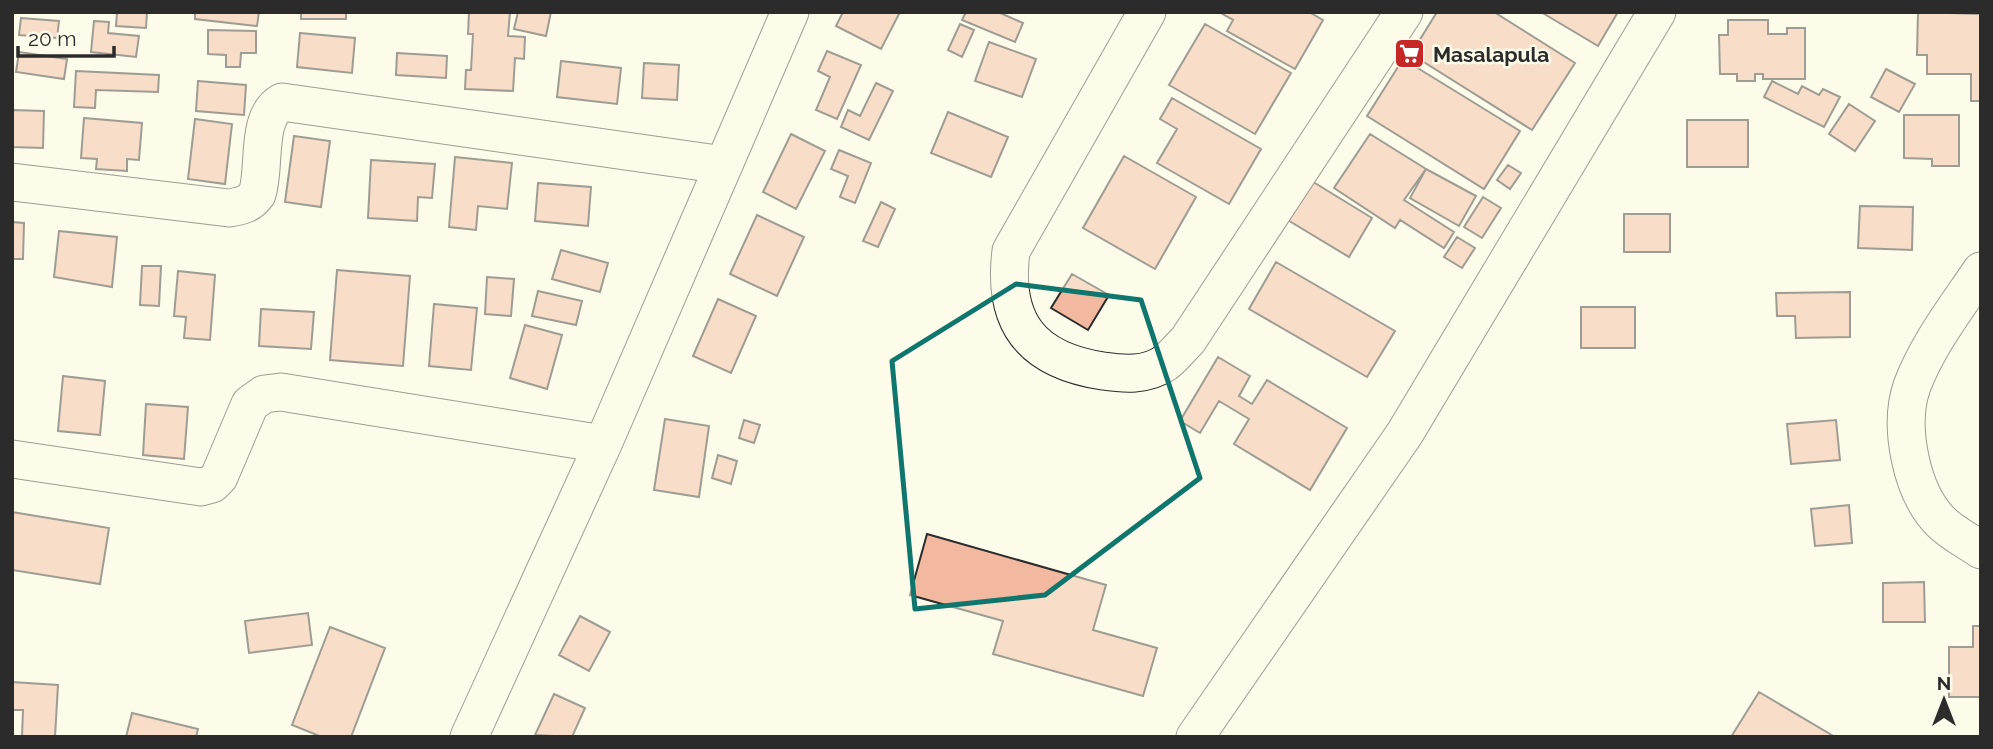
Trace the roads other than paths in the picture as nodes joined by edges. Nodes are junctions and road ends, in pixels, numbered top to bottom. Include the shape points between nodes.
1 (790, 12) edge
2 (1147, 12) edge
3 (1404, 12) edge
4 (1657, 12) edge
5 (724, 165) junction
6 (12, 181) edge
7 (1981, 271) edge
8 (603, 444) junction
9 (12, 459) edge
10 (1981, 550) edge
11 (469, 737) edge
12 (1195, 737) edge

1 - 5 street
2 - 3 street via 1011,251 1007,283 1016,316 1029,338 1045,352 1092,370 1123,374 1143,373 1165,363 1188,340
4 - 12 street via 1405,433
5 - 6 street via 282,102 267,119 257,194 241,206
5 - 8 street
7 - 10 street via 1938,333 1911,388 1906,444 1916,483 1941,522
8 - 9 street via 281,392 264,394 250,404 219,477 201,487
8 - 11 street

